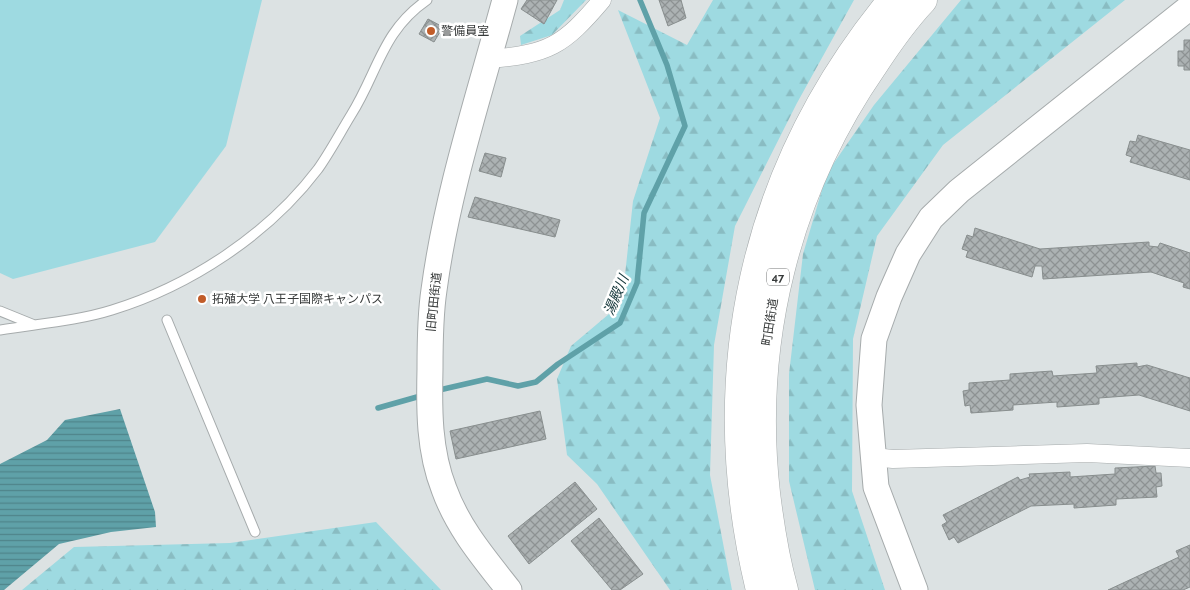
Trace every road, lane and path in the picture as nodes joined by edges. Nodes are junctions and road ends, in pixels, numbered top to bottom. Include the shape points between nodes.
1 (427, 0) edge
2 (504, 0) edge
3 (602, 0) edge
4 (892, 0) edge
5 (923, 0) edge
6 (1190, 7) edge
7 (489, 59) junction
8 (0, 311) edge
9 (167, 320) dead end
10 (34, 324) junction
11 (0, 330) edge
12 (873, 457) junction
13 (1190, 458) edge
14 (255, 532) dead end
15 (509, 590) edge
16 (760, 590) edge
17 (784, 590) edge
18 (915, 590) edge

1 - 10 lane via 408,14 389,38 355,110 318,169 274,217 226,255 174,286 111,310
2 - 7 street, 旧町田街道
3 - 7 street via 577,29 552,46 537,53
4 - 16 main road, 町田街道 / 47 via 850,57 806,132 772,213 749,298 738,385 739,469 744,514
5 - 17 main road, 町田街道 / 47 via 887,46 839,120 802,198 778,277 763,366 762,454 772,541
6 - 12 street via 959,191 931,218 908,254 874,340 868,405
7 - 15 street, 旧町田街道 via 456,180 440,254 431,323 430,422 437,468 456,519
8 - 10 lane
9 - 14 lane
10 - 11 lane
12 - 13 street via 1087,453
12 - 18 street via 876,487

